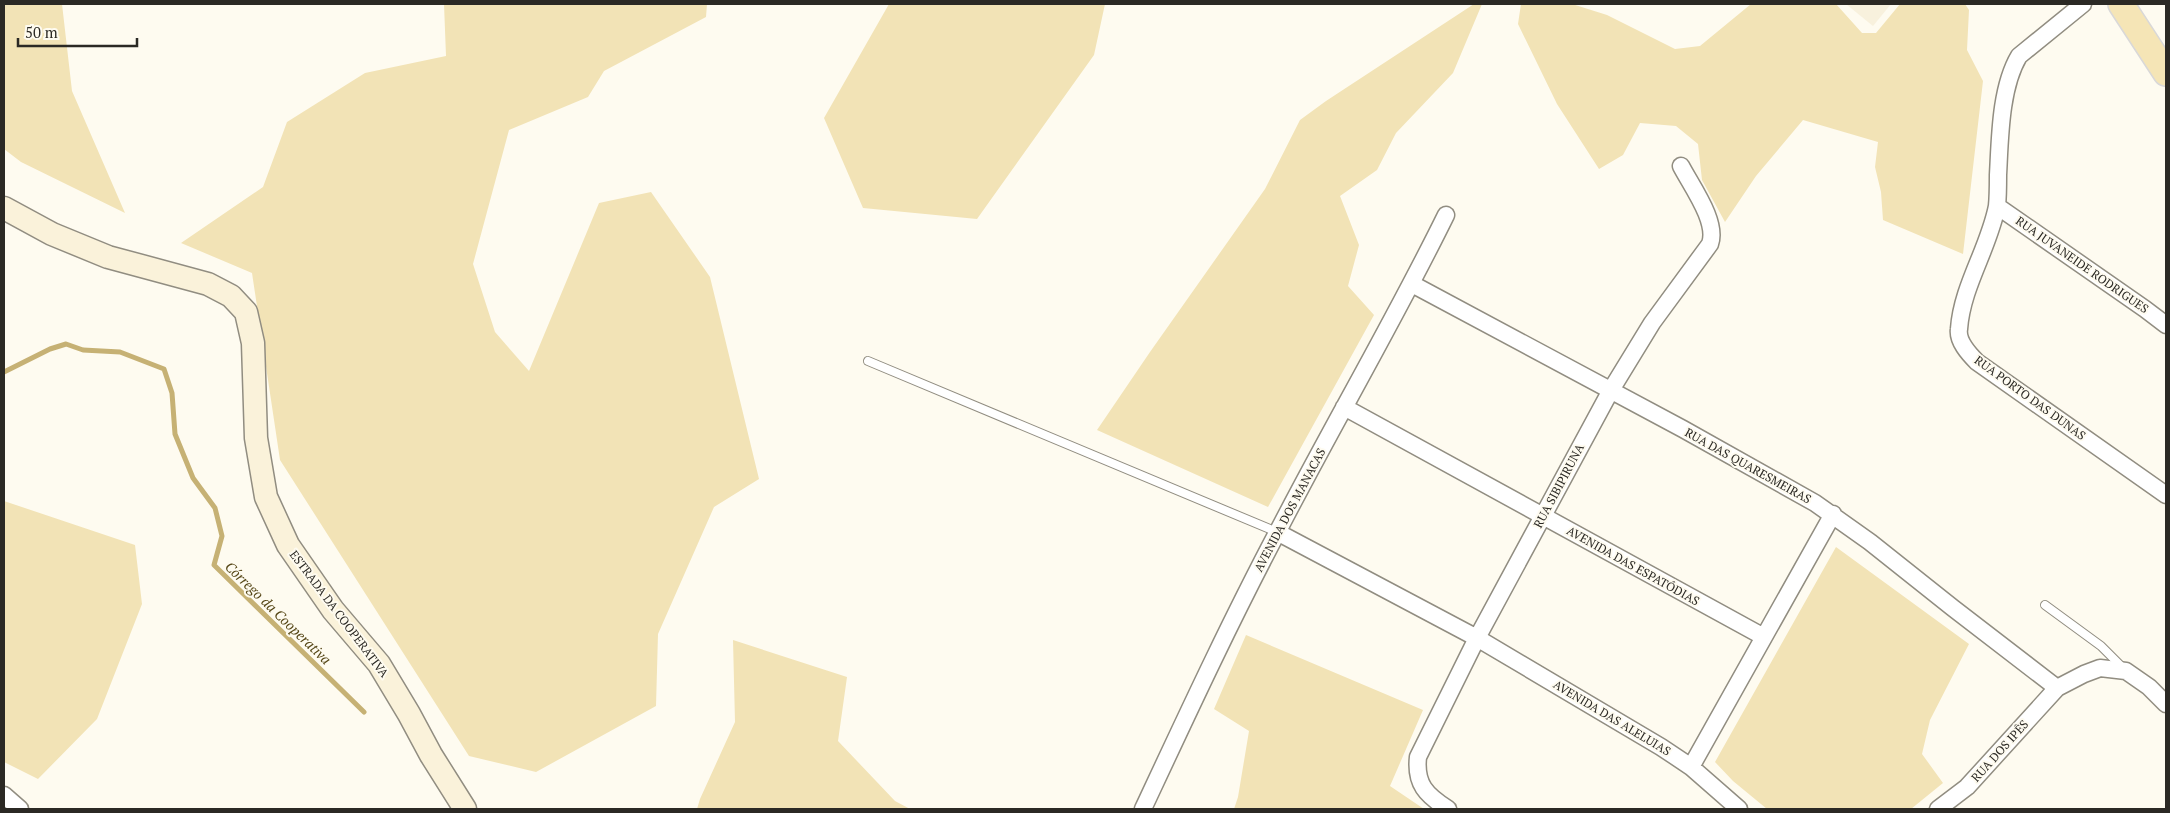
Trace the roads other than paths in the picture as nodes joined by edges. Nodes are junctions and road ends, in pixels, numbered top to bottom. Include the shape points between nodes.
1 (2083, 4) edge
2 (2121, 4) edge
3 (2166, 73) edge
4 (1681, 166) dead end
5 (1997, 206) junction
6 (4, 208) edge
7 (1446, 215) dead end
8 (1412, 284) junction
9 (2166, 326) edge
10 (868, 360) dead end
11 (1611, 390) junction
12 (1344, 407) junction
13 (2166, 495) edge
14 (1832, 514) junction
15 (1543, 517) junction
16 (1277, 532) junction
17 (2045, 605) dead end
18 (1764, 637) junction
19 (1477, 638) junction
20 (2126, 671) junction
21 (2057, 688) junction
22 (2166, 704) edge
23 (1691, 767) junction
24 (4, 795) edge
25 (20, 809) edge
26 (465, 809) edge
27 (1143, 809) edge
28 (1448, 809) edge
29 (1739, 809) edge
30 (1938, 809) edge

1 - 5 street, RUA PORTO DAS DUNAS via 2019,56 2012,68 2000,143
2 - 3 main road
4 - 11 street, RUA SIBIPIRUNA via 1707,214 1712,238 1652,323
5 - 9 street, RUA JUVANEIDE RODRIGUES via 2145,308
5 - 13 street, RUA PORTO DAS DUNAS via 1962,310 1960,339 1977,362
6 - 26 main road, ESTRADA DA COOPERATIVA via 52,234 108,257 208,284 231,296 246,312 253,343 256,438 266,497 288,545 334,610 378,664
7 - 8 street, AVENIDA DOS MANACAS
8 - 11 street, RUA DAS QUARESMEIRAS
8 - 12 street, AVENIDA DOS MANACAS
10 - 16 lane
11 - 14 street, RUA DAS QUARESMEIRAS
11 - 15 street, RUA SIBIPIRUNA
12 - 15 street, AVENIDA DAS ESPATÓDIAS
12 - 16 street, AVENIDA DOS MANACAS
14 - 18 street
14 - 21 street, RUA DAS QUARESMEIRAS
15 - 18 street, AVENIDA DAS ESPATÓDIAS
15 - 19 street, RUA SIBIPIRUNA
16 - 19 street, AVENIDA DAS ALELUIAS
16 - 27 street, AVENIDA DOS MANACAS
17 - 20 lane via 2101,646
18 - 23 street
19 - 23 street, AVENIDA DAS ALELUIAS
19 - 28 street, RUA SIBIPIRUNA via 1418,757 1418,778 1424,790
20 - 21 street via 2100,668
20 - 22 street
21 - 30 street, RUA DOS IPÊS via 1966,787
23 - 29 street
24 - 25 street

